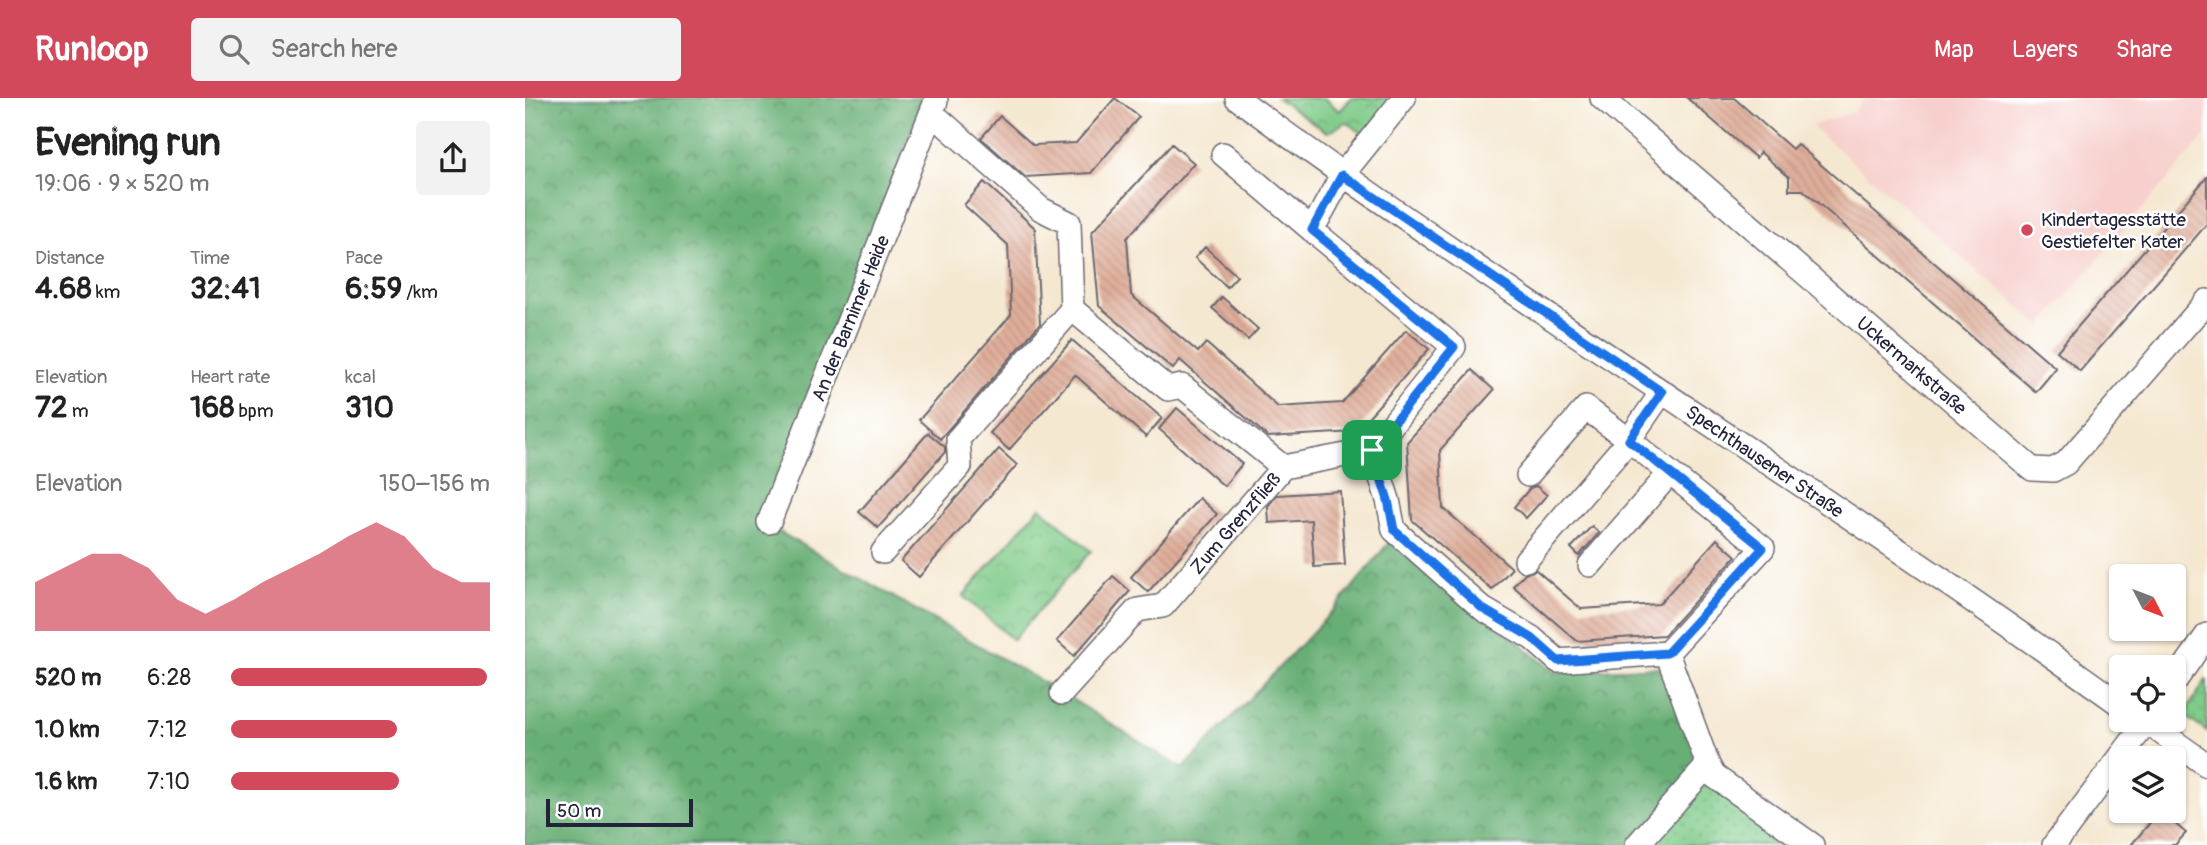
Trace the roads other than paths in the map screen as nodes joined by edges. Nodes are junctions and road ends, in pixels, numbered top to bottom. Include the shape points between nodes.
1 (1237, 98) edge
2 (1404, 98) edge
3 (1602, 98) edge
4 (934, 106) edge
5 (1223, 154) dead end
6 (1342, 175) junction
7 (1312, 230) junction
8 (2207, 301) edge
9 (1072, 309) junction
10 (1662, 392) junction
11 (1629, 440) junction
12 (1372, 450) junction
13 (1283, 467) junction
14 (1670, 473) junction
15 (1528, 475) dead end
16 (769, 522) dead end
17 (883, 552) dead end
18 (1526, 560) dead end
19 (1590, 565) dead end
20 (2207, 635) edge
21 (1667, 653) junction
22 (2186, 665) edge
23 (1062, 692) dead end
24 (2109, 696) edge
25 (2138, 732) edge
26 (2162, 732) edge
27 (1708, 765) junction
28 (2207, 765) edge
29 (2065, 841) edge
30 (1637, 845) edge
31 (1812, 845) edge

1 - 6 street, Spechthausener Straße
2 - 6 street
3 - 8 street, Uckermarkstraße via 2032,469 2053,470 2066,463
4 - 9 street, An der Barnimer Heide via 1041,209 1069,223
4 - 16 street, An der Barnimer Heide
5 - 7 street
6 - 7 street
6 - 10 street, Spechthausener Straße
7 - 12 street via 1454,347
9 - 13 street via 1168,389 1182,386
9 - 17 street via 958,439 960,466
10 - 11 street
10 - 24 street, Spechthausener Straße
11 - 14 street
11 - 15 street via 1586,408
11 - 18 street
12 - 13 street, Zum Grenzfließ
12 - 21 street via 1394,530 1483,609 1532,638 1558,661
13 - 23 street, Zum Grenzfließ via 1163,606 1137,610
14 - 19 street
14 - 21 street via 1763,548
20 - 22 street
21 - 27 street
25 - 29 street
26 - 28 street
27 - 30 street
27 - 31 street via 1714,776

